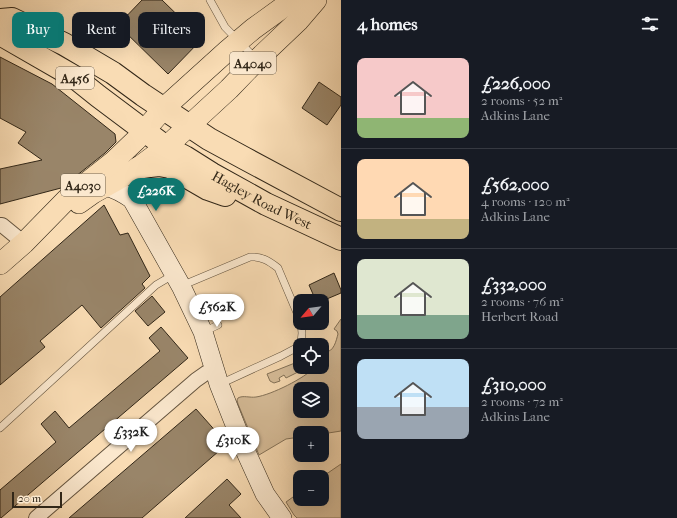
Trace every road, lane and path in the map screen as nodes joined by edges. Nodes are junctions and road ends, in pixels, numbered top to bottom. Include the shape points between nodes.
1 (211, 0) edge
2 (293, 0) edge
3 (316, 0) edge
4 (0, 20) edge
5 (0, 34) edge
6 (238, 41) junction
7 (257, 60) junction
8 (164, 108) junction
9 (145, 130) junction
10 (178, 136) junction
11 (138, 168) junction
12 (106, 186) junction
13 (266, 204) junction
14 (341, 210) edge
15 (0, 225) edge
16 (341, 239) edge
17 (24, 243) junction
18 (0, 264) edge
19 (178, 280) junction
20 (293, 303) edge
21 (302, 330) edge
22 (216, 377) junction
23 (0, 428) edge
24 (36, 518) edge
25 (282, 518) edge

1 - 6 lane via 225,27
2 - 6 main road, A4040
3 - 7 main road, A4040
4 - 8 highway, A456 via 12,19 64,44
5 - 9 highway, A456 via 73,76
6 - 7 lane
6 - 8 main road, A4040
7 - 10 main road, A4040
8 - 9 main road, A4040
8 - 10 highway, Hagley Road West / A456
9 - 10 highway, Hagley Road West / A456
9 - 17 main road, A4030 via 113,162 70,196
10 - 11 main road, A4030
10 - 13 highway, Hagley Road West / A456 via 185,157
10 - 14 highway, Hagley Road West / A456 via 210,139
11 - 12 main road, A4030
11 - 13 highway, A456 via 159,165 170,167 208,189 226,196
12 - 17 main road, A4030
12 - 19 street via 132,199
13 - 16 highway, Hagley Road West / A456
15 - 17 street
17 - 18 main road, A4030
19 - 20 lane via 250,257 261,258 278,268
19 - 22 street via 210,328
19 - 23 lane via 156,285
21 - 22 lane via 301,343 296,348 281,356
22 - 24 street via 206,373 196,380
22 - 25 street via 265,494

